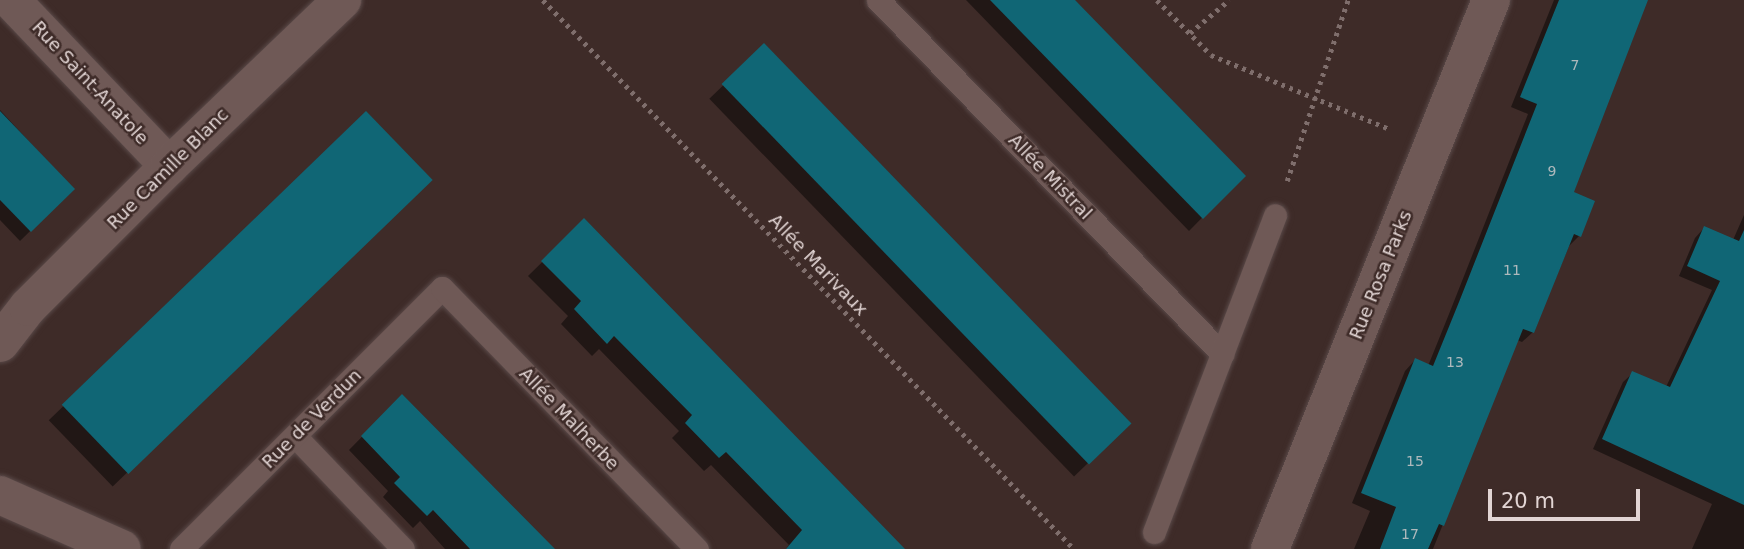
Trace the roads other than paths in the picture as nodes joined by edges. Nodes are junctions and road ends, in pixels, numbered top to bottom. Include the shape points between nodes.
1 (11, 0) edge
2 (342, 0) edge
3 (878, 0) edge
4 (1491, 0) edge
5 (169, 166) junction
6 (1275, 215) road end
7 (442, 288) joint
8 (0, 343) edge
9 (1222, 354) junction
10 (295, 436) junction
11 (0, 495) edge
12 (1154, 532) dead end
13 (122, 549) edge
14 (181, 549) edge
15 (403, 549) edge
16 (697, 549) edge
17 (1270, 549) edge

1 - 5 street, Rue Saint-Anatole
2 - 5 street, Rue Camille Blanc
3 - 9 lane, Allée Mistral
4 - 17 street, Rue Rosa Parks
5 - 8 street, Rue Camille Blanc via 29,307
6 - 9 lane
7 - 10 lane, Rue de Verdun
7 - 16 lane, Allée Malherbe
9 - 12 lane
10 - 14 lane, Rue de Verdun
10 - 15 lane
11 - 13 street

